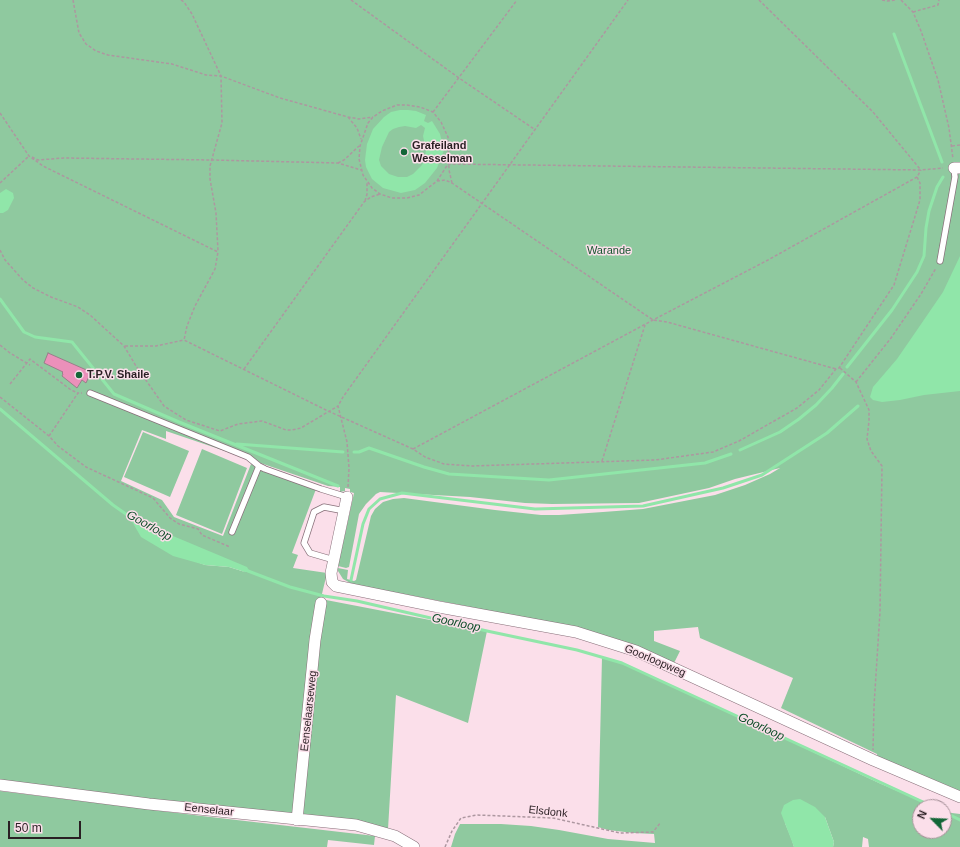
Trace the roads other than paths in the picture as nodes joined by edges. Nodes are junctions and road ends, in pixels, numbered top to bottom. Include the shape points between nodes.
1 (957, 168) edge
2 (940, 261) road end
3 (90, 393) road end
4 (259, 466) junction
5 (347, 497) joint
6 (345, 511) junction
7 (232, 532) dead end
8 (334, 560) junction
9 (321, 603) dead end
10 (0, 784) edge
11 (960, 797) edge
12 (297, 820) junction
13 (414, 847) edge

1 - 2 lane
3 - 4 lane via 248,458
4 - 5 lane
4 - 7 lane
5 - 6 street
6 - 8 street
6 - 8 lane via 324,507 314,512 304,543 310,553
8 - 11 street, Goorloopweg via 331,573 332,582 336,586 576,632 636,651 873,760
9 - 12 street, Eenselaarseweg
10 - 12 street, Eenselaar
12 - 13 street, Eenselaar via 356,825 395,836

